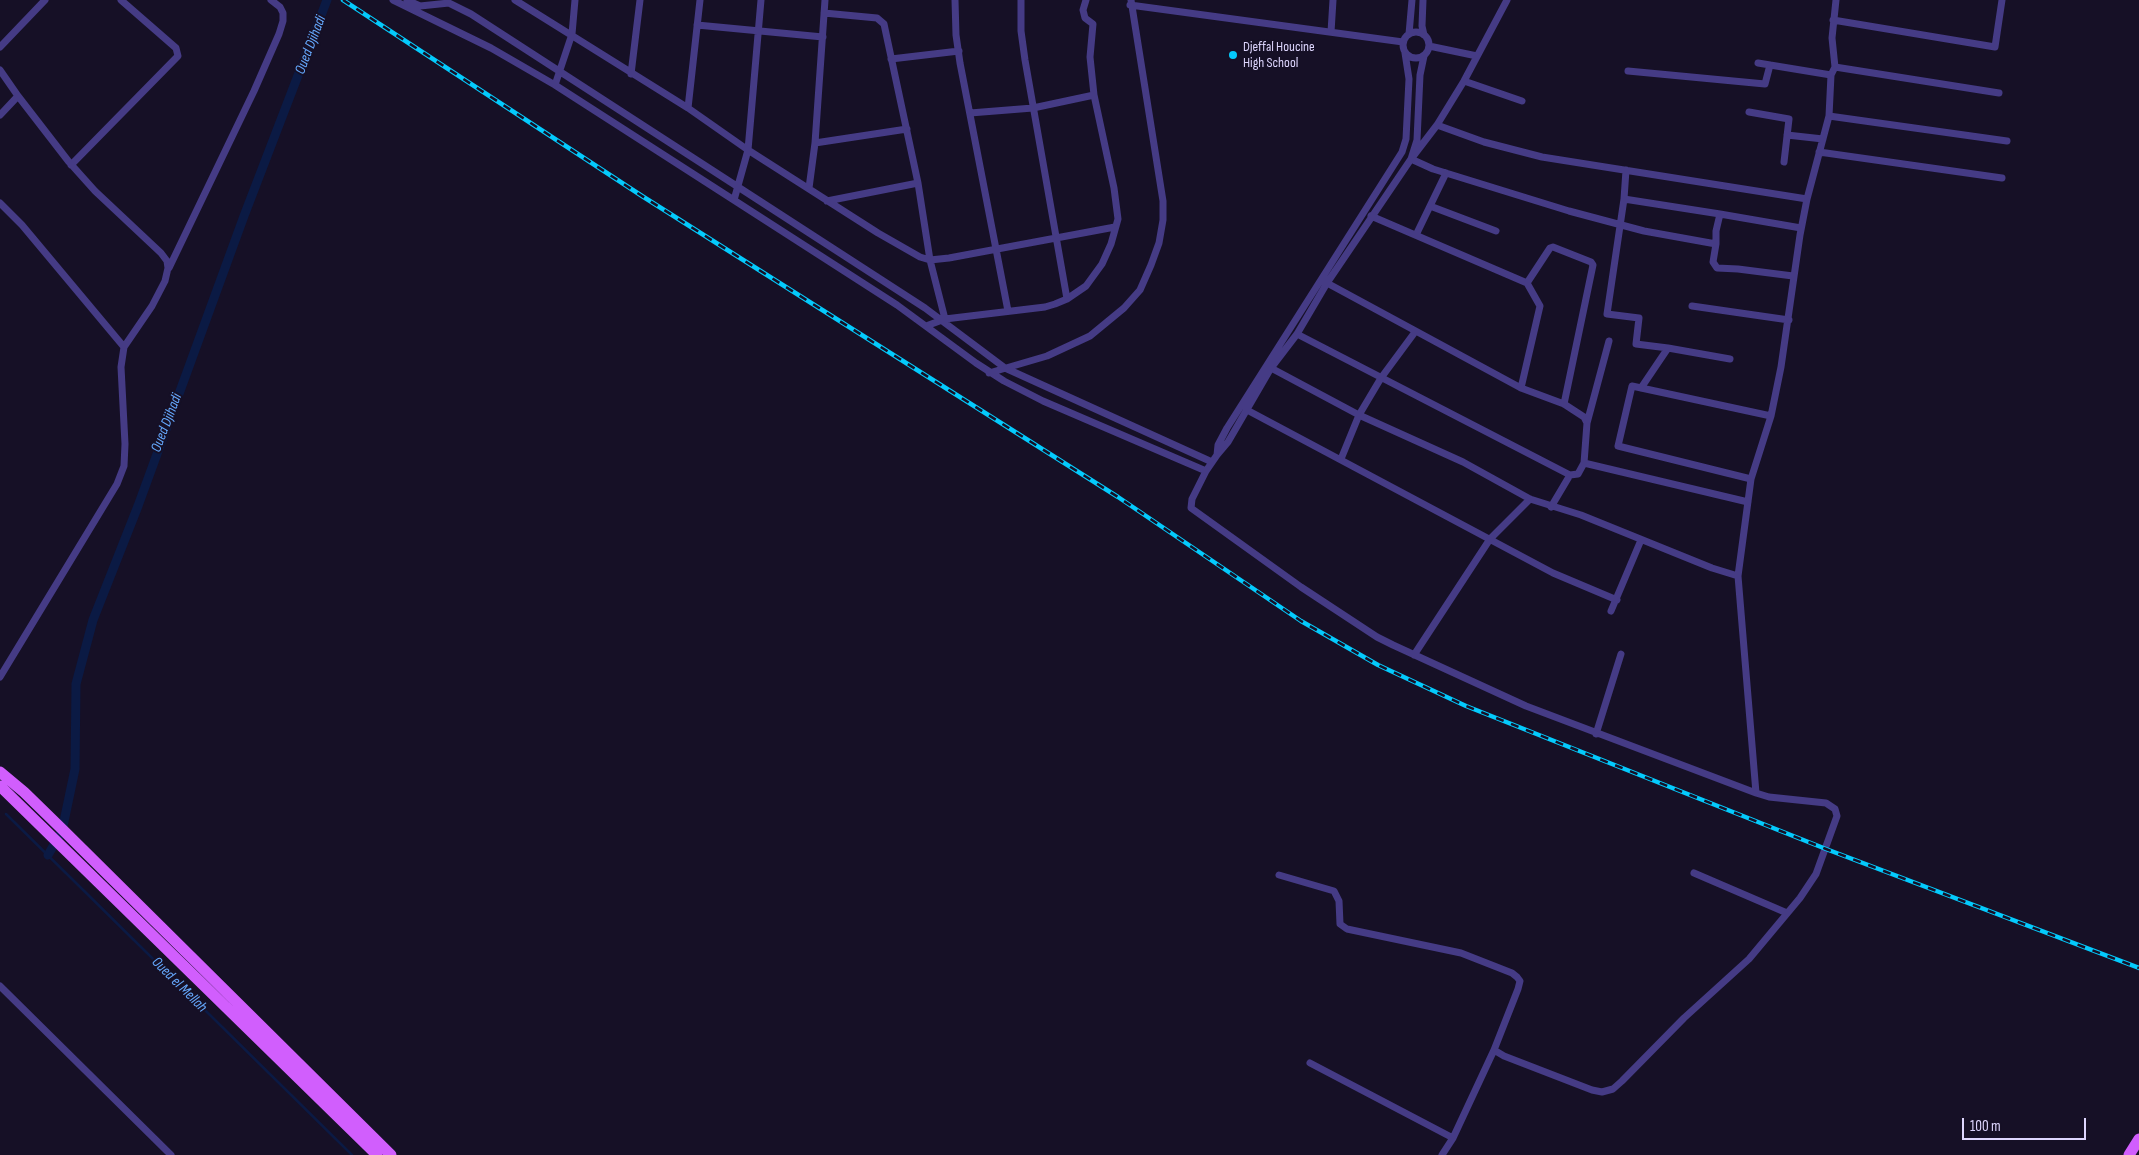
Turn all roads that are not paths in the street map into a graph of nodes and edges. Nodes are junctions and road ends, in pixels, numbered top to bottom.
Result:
1 (45, 0) edge
2 (121, 0) edge
3 (271, 0) edge
4 (393, 0) edge
5 (407, 0) edge
6 (515, 0) edge
7 (575, 0) edge
8 (640, 0) edge
9 (700, 0) edge
10 (761, 0) edge
11 (824, 0) edge
12 (955, 0) edge
13 (1021, 0) edge
14 (1086, 0) edge
15 (1333, 0) edge
16 (1412, 0) edge
17 (1424, 0) edge
18 (1506, 0) edge
19 (1836, 0) edge
20 (2001, 0) edge
21 (431, 3) edge
22 (1131, 3) edge
23 (824, 13) junction
24 (424, 17) junction
25 (1833, 20) junction
26 (697, 25) junction
27 (757, 31) junction
28 (1331, 32) junction
29 (572, 34) junction
30 (1409, 34) junction
31 (1424, 35) junction
32 (823, 37) junction
33 (1403, 42) junction
34 (1429, 46) junction
35 (0, 47) edge
36 (959, 51) junction
37 (1405, 53) junction
38 (1424, 56) junction
39 (1477, 56) junction
40 (891, 59) junction
41 (1758, 63) dead end
42 (1770, 65) junction
43 (1835, 67) junction
44 (0, 70) edge
45 (1628, 71) dead end
46 (560, 72) junction
47 (631, 74) junction
48 (1831, 75) junction
49 (1464, 80) junction
50 (555, 85) junction
51 (1999, 94) dead end
52 (1094, 95) junction
53 (18, 96) junction
54 (1522, 100) dead end
55 (688, 108) junction
56 (1033, 108) junction
57 (1749, 112) dead end
58 (970, 113) junction
59 (0, 115) edge
60 (1829, 116) junction
61 (1437, 125) junction
62 (907, 129) junction
63 (1787, 136) junction
64 (1823, 139) junction
65 (2007, 141) dead end
66 (815, 143) junction
67 (748, 150) junction
68 (1819, 152) junction
69 (1411, 159) junction
70 (1784, 162) dead end
71 (71, 165) junction
72 (1626, 170) junction
73 (1446, 173) junction
74 (2002, 178) dead end
75 (918, 183) junction
76 (739, 187) junction
77 (809, 188) junction
78 (1624, 199) junction
79 (1807, 199) junction
80 (734, 200) junction
81 (827, 201) junction
82 (0, 203) edge
83 (1430, 206) junction
84 (1720, 214) junction
85 (1372, 216) junction
86 (1620, 226) junction
87 (1115, 227) junction
88 (1802, 228) junction
89 (1496, 231) dead end
90 (1416, 235) junction
91 (1056, 238) junction
92 (1716, 244) junction
93 (997, 250) junction
94 (930, 260) junction
95 (168, 268) junction
96 (1793, 276) junction
97 (1527, 282) junction
98 (1327, 283) junction
99 (1067, 299) junction
100 (1692, 306) dead end
101 (1008, 312) junction
102 (942, 319) junction
103 (1789, 320) junction
104 (926, 326) junction
105 (1415, 332) junction
106 (1297, 334) junction
107 (1609, 341) dead end
108 (124, 348) junction
109 (1668, 348) junction
110 (1730, 359) dead end
111 (1005, 368) junction
112 (1271, 368) junction
113 (989, 373) junction
114 (1380, 378) junction
115 (1521, 388) junction
116 (1641, 388) junction
117 (1564, 404) junction
118 (1247, 410) junction
119 (1359, 415) junction
120 (1771, 416) junction
121 (1587, 423) junction
122 (1217, 455) junction
123 (1341, 459) junction
124 (1212, 462) junction
125 (1584, 463) junction
126 (1206, 471) junction
127 (1570, 475) junction
128 (1751, 479) junction
129 (1530, 498) junction
130 (1748, 502) junction
131 (1550, 507) junction
132 (1490, 539) junction
133 (1641, 540) junction
134 (1738, 576) junction
135 (1616, 600) junction
136 (1612, 611) dead end
137 (1621, 654) dead end
138 (1414, 655) junction
139 (0, 677) edge
140 (1596, 734) junction
141 (0, 772) edge
142 (0, 786) edge
143 (1756, 793) junction
144 (1694, 873) dead end
145 (1279, 875) dead end
146 (1787, 913) junction
147 (0, 986) edge
148 (1494, 1050) junction
149 (1310, 1064) dead end
150 (1453, 1138) junction
151 (2139, 1139) edge
152 (171, 1155) edge
153 (377, 1155) edge
154 (391, 1155) edge
155 (1442, 1155) edge
156 (2129, 1155) edge

1 - 35 street
2 - 71 street
3 - 95 street
4 - 24 street
5 - 21 street
6 - 29 street
7 - 29 street
8 - 47 street
9 - 26 street
10 - 27 street
11 - 23 street
12 - 36 street
13 - 56 street
14 - 52 street
15 - 28 street
16 - 30 street
17 - 31 street
18 - 39 street
19 - 25 street
20 - 25 street
21 - 24 street
21 - 46 street
22 - 28 street
22 - 111 street
23 - 32 street
23 - 40 street
24 - 50 street
25 - 43 street
26 - 27 street
26 - 55 street
27 - 32 street
27 - 67 street
28 - 33 street
29 - 46 street
29 - 47 street
30 - 31 street
30 - 33 street
31 - 34 street
32 - 66 street
33 - 37 street
34 - 38 street
34 - 39 street
36 - 40 street
36 - 58 street
37 - 38 street
37 - 122 street
38 - 69 street
39 - 49 street
40 - 62 street
41 - 42 street
42 - 45 street
42 - 48 street
43 - 48 street
43 - 51 street
44 - 53 street
46 - 50 street
46 - 76 street
47 - 55 street
48 - 60 street
49 - 54 street
49 - 61 street
50 - 80 street
52 - 56 street
52 - 87 street
53 - 59 street
53 - 71 street
55 - 67 street
56 - 58 street
56 - 91 street
57 - 63 street
58 - 93 street
60 - 64 street
60 - 65 street
61 - 69 street
61 - 72 street
62 - 66 street
62 - 75 street
63 - 64 street
63 - 70 street
64 - 68 street
66 - 77 street
67 - 76 street
67 - 77 street
68 - 74 street
68 - 79 street
69 - 73 street
69 - 85 street
71 - 95 street
72 - 78 street
72 - 79 street
73 - 83 street
73 - 86 street
75 - 81 street
75 - 94 street
76 - 80 street
76 - 102 street
77 - 81 street
78 - 84 street
78 - 86 street
79 - 88 street
80 - 104 street
81 - 94 street
82 - 108 street
83 - 89 street
83 - 90 street
84 - 88 street
84 - 92 street
85 - 90 street
85 - 98 street
86 - 92 street
86 - 109 street
87 - 91 street
87 - 99 street
88 - 96 street
90 - 97 street
91 - 93 street
91 - 99 street
92 - 96 street
93 - 94 street
93 - 101 street
94 - 102 street
95 - 108 street
96 - 103 street
97 - 115 street
97 - 117 street
98 - 105 street
98 - 106 street
99 - 101 street
100 - 103 street
101 - 102 street
102 - 104 street
102 - 111 street
103 - 120 street
104 - 113 street
105 - 114 street
105 - 115 street
106 - 112 street
106 - 114 street
107 - 121 street
108 - 139 street
109 - 110 street
109 - 116 street
111 - 113 street
111 - 124 street
112 - 118 street
112 - 119 street
113 - 126 street
114 - 119 street
114 - 127 street
115 - 117 street
116 - 120 street
116 - 128 street
117 - 121 street
118 - 122 street
118 - 123 street
119 - 123 street
119 - 129 street
120 - 128 street
121 - 125 street
122 - 124 street
123 - 132 street
124 - 126 street
125 - 127 street
125 - 130 street
126 - 138 street
127 - 131 street
128 - 130 street
129 - 131 street
129 - 132 street
130 - 134 street
131 - 133 street
132 - 135 street
132 - 138 street
133 - 134 street
133 - 135 street
134 - 143 street
135 - 136 street
137 - 140 street
138 - 140 street
140 - 143 street
141 - 154 main road
142 - 153 main road
143 - 146 street
144 - 146 street
145 - 148 street
146 - 148 street
147 - 152 street
148 - 150 street
149 - 150 street
150 - 155 street
151 - 156 main road

